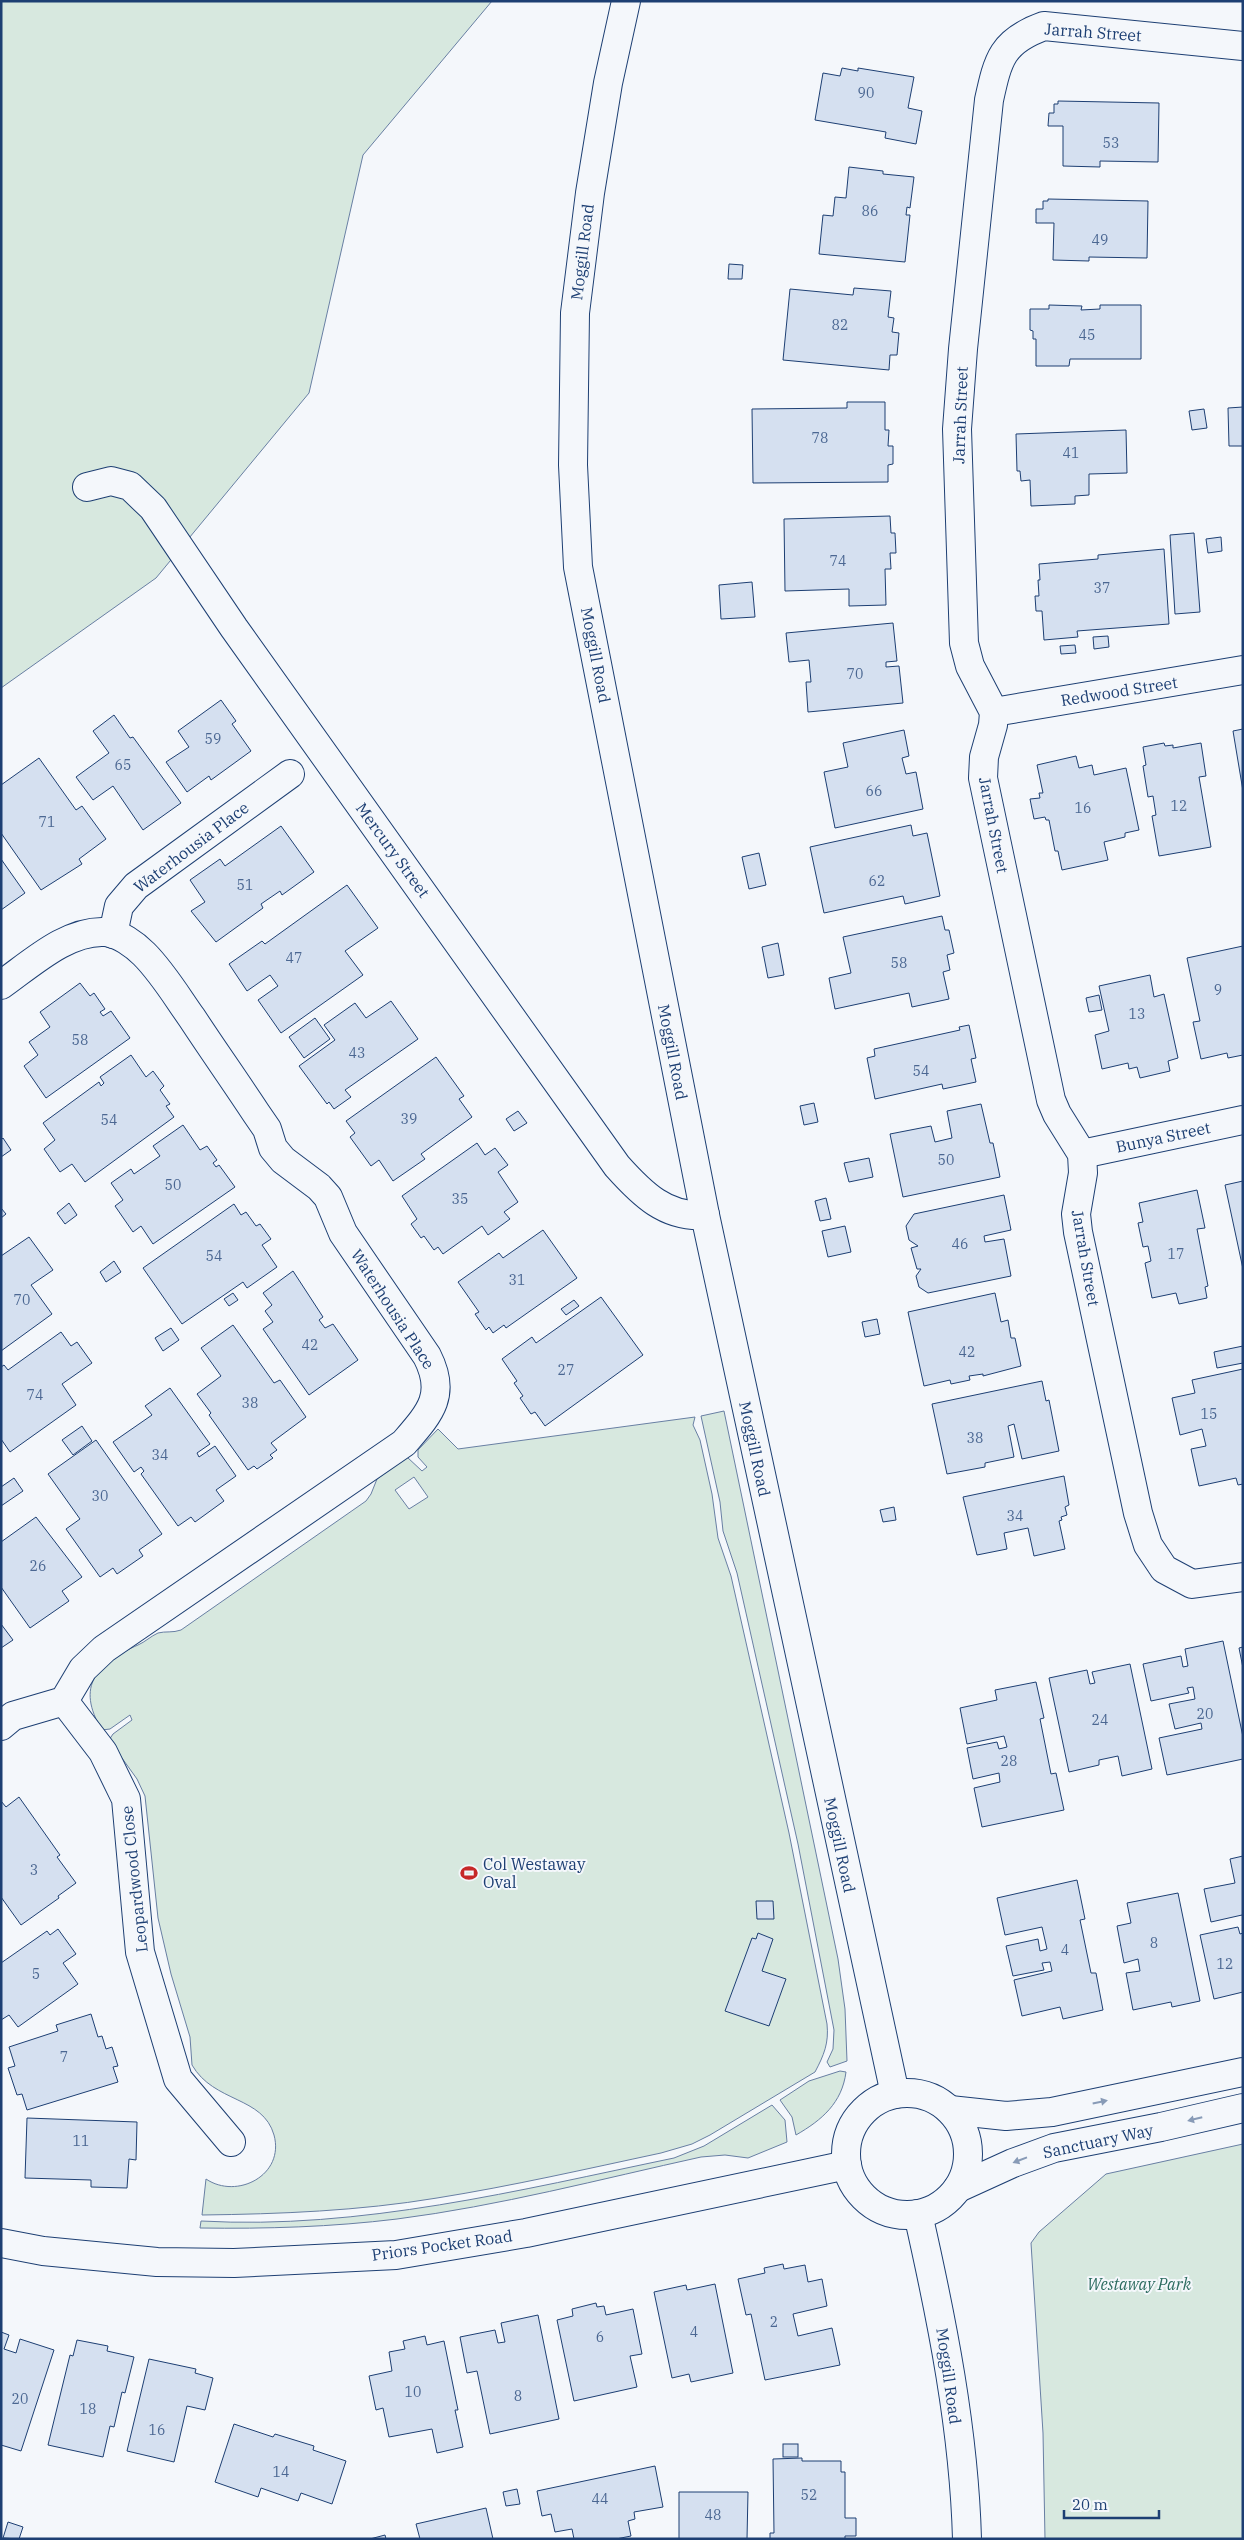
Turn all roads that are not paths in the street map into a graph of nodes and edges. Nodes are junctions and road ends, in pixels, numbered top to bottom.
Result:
1 (626, 1) edge
2 (1243, 46) edge
3 (87, 487) dead end
4 (1243, 670) edge
5 (994, 712) junction
6 (290, 774) dead end
7 (113, 934) junction
8 (1, 985) edge
9 (1243, 1120) edge
10 (1082, 1154) junction
11 (705, 1215) junction
12 (1243, 1577) edge
13 (64, 1701) junction
14 (1, 1726) edge
15 (1243, 2072) edge
16 (895, 2094) junction
17 (1243, 2108) edge
18 (950, 2110) junction
19 (231, 2142) dead end
20 (847, 2165) junction
21 (958, 2188) junction
22 (918, 2214) junction
23 (1, 2243) edge
24 (967, 2539) edge

1 - 11 street, Moggill Road
2 - 5 street, Jarrah Street
3 - 11 street, Mercury Street
4 - 5 street, Redwood Street
5 - 10 street, Jarrah Street
6 - 7 street, Waterhousia Place
7 - 8 street
7 - 13 street, Waterhousia Place
9 - 10 street, Bunya Street
10 - 12 street, Jarrah Street
11 - 16 street, Moggill Road
13 - 14 street
13 - 19 street, Leopardwood Close
18 -> 15 street
16 - 18 street
16 - 20 street
17 -> 21 street, Sanctuary Way
18 - 21 street
20 - 22 street
20 - 23 street, Priors Pocket Road
21 - 22 street
22 - 24 street, Moggill Road

